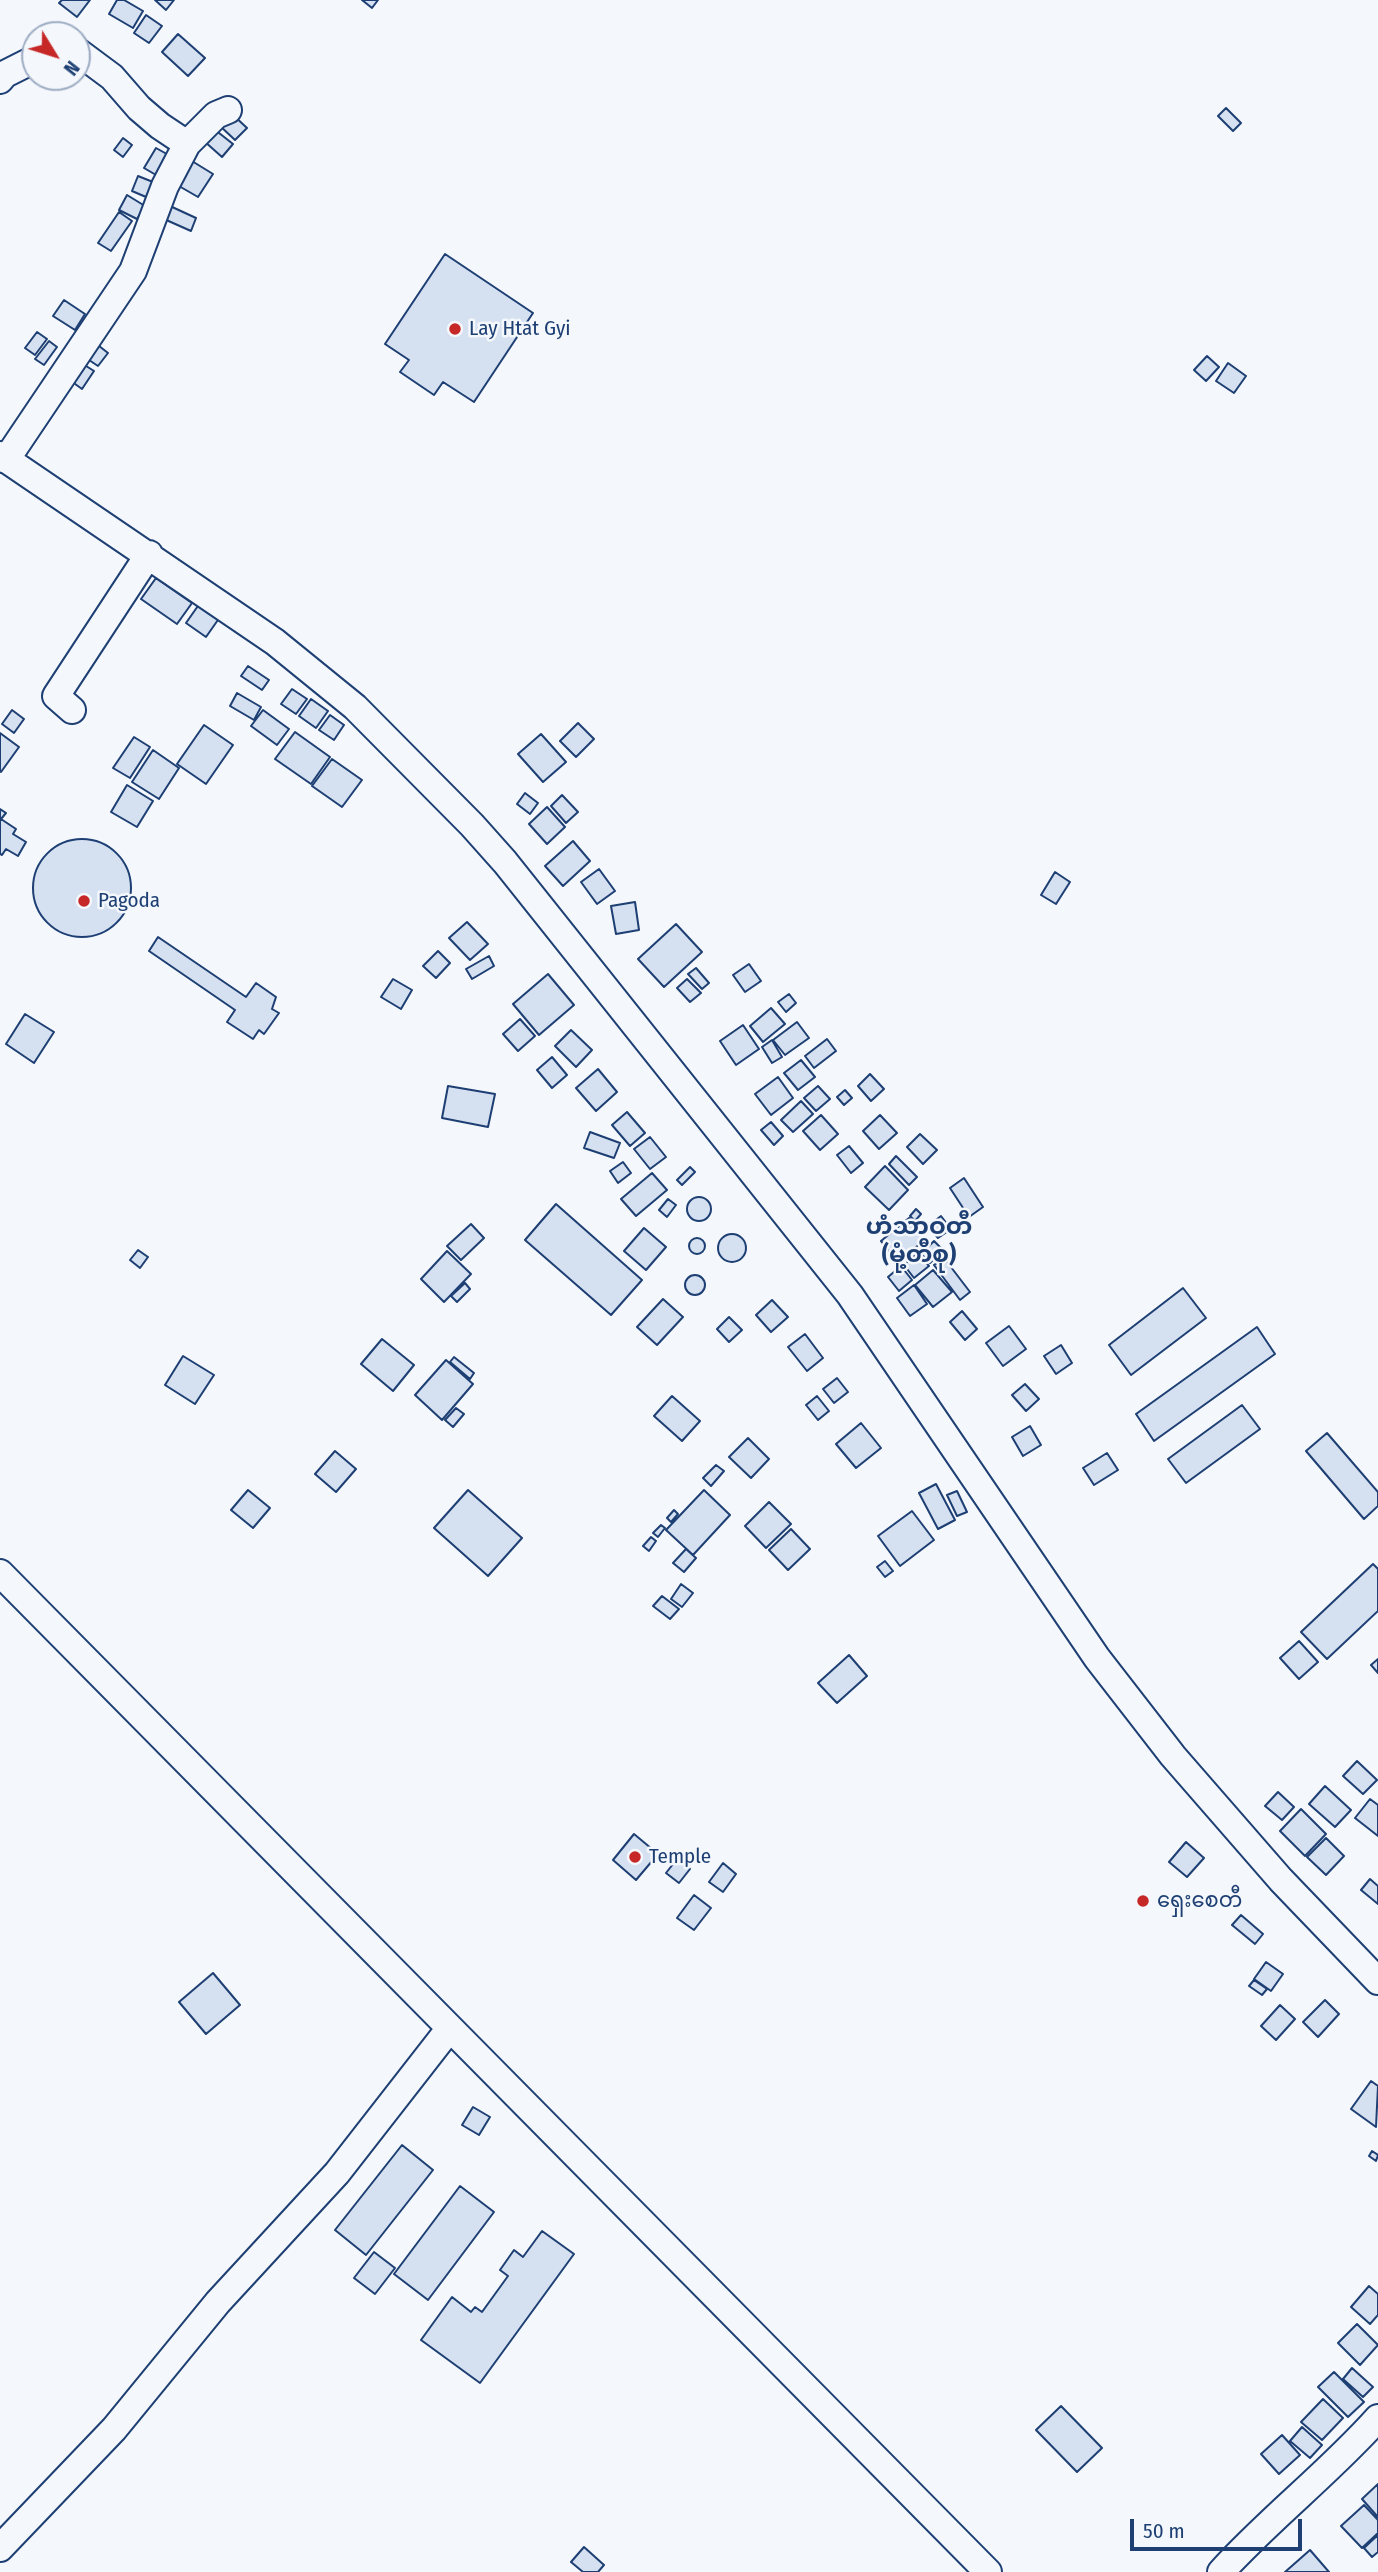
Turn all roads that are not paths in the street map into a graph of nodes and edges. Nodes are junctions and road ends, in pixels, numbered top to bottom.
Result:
1 (91, 61) edge
2 (21, 66) edge
3 (0, 80) edge
4 (228, 110) dead end
5 (187, 144) junction
6 (3, 458) edge
7 (149, 554) junction
8 (72, 710) dead end
9 (0, 1573) edge
10 (1378, 1981) edge
11 (450, 2028) junction
12 (1378, 2418) edge
13 (0, 2548) edge
14 (988, 2572) edge
15 (1221, 2572) edge

1 - 5 street
2 - 3 street
4 - 5 street
5 - 6 street
6 - 7 street
7 - 8 street
7 - 10 street
9 - 11 street
11 - 13 street
11 - 14 street
12 - 15 street

